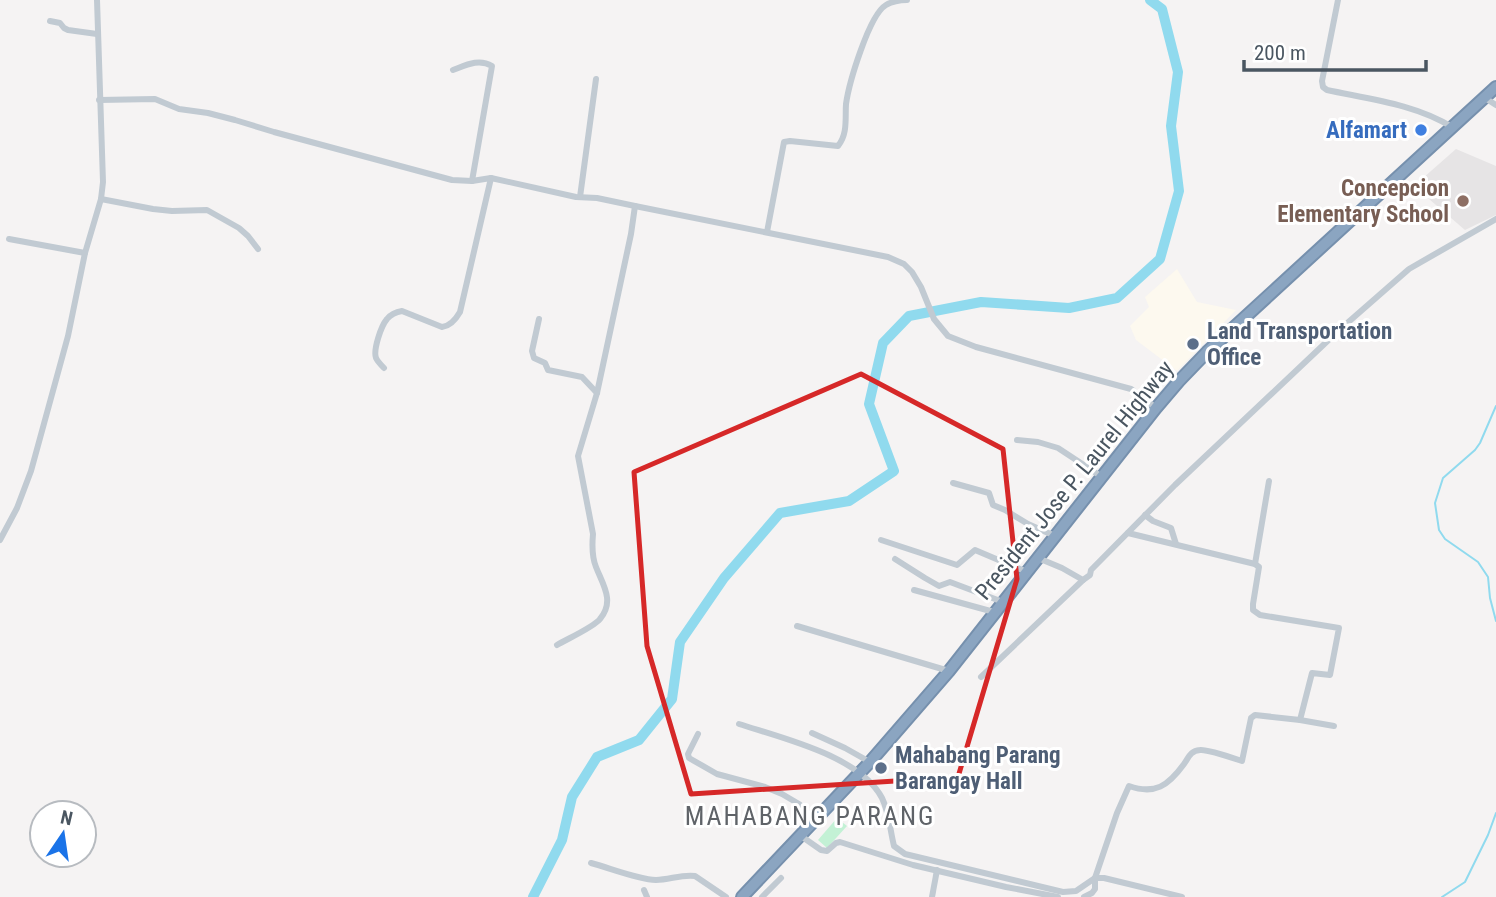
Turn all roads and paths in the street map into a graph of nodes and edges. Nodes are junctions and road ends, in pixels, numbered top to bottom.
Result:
1 (97, 0) edge
2 (907, 0) edge
3 (1338, 0) edge
4 (50, 21) dead end
5 (97, 34) junction
6 (453, 70) dead end
7 (596, 79) dead end
8 (1496, 87) edge
9 (1485, 97) junction
10 (99, 100) junction
11 (1496, 105) edge
12 (1452, 127) junction
13 (491, 178) junction
14 (472, 181) junction
15 (580, 197) junction
16 (101, 199) junction
17 (635, 206) junction
18 (1496, 219) edge
19 (767, 232) junction
20 (9, 239) dead end
21 (258, 249) dead end
22 (85, 253) junction
23 (539, 319) dead end
24 (384, 368) dead end
25 (597, 393) junction
26 (1156, 408) junction
27 (1017, 440) dead end
28 (1102, 477) junction
29 (1269, 481) dead end
30 (953, 483) dead end
31 (1145, 515) junction
32 (1128, 533) junction
33 (1055, 536) junction
34 (0, 540) edge
35 (881, 540) dead end
36 (1176, 544) junction
37 (1038, 558) junction
38 (895, 559) dead end
39 (1255, 564) junction
40 (1027, 573) junction
41 (1083, 580) junction
42 (914, 590) dead end
43 (1003, 602) junction
44 (994, 612) junction
45 (797, 626) dead end
46 (557, 645) dead end
47 (949, 671) junction
48 (981, 677) dead end
49 (1300, 720) junction
50 (739, 724) dead end
51 (1334, 726) dead end
52 (812, 733) dead end
53 (698, 734) dead end
54 (870, 762) junction
55 (859, 774) junction
56 (816, 820) junction
57 (801, 835) junction
58 (591, 863) dead end
59 (937, 870) junction
60 (781, 878) dead end
61 (1095, 878) junction
62 (1006, 887) junction
63 (1048, 896) edge
64 (726, 897) edge
65 (742, 897) edge
66 (762, 897) edge
67 (932, 897) edge
68 (1004, 897) edge
69 (1058, 897) edge
70 (1084, 897) edge
71 (1182, 897) edge

1 - 5 street
2 - 19 street
3 - 12 street
4 - 5 street
5 - 10 street
6 - 14 street
7 - 15 street
8 - 9 highway, President Jose P. Laurel Highway
9 - 11 street
9 - 12 highway, President Jose P. Laurel Highway
10 - 14 street
10 - 16 street
12 - 26 highway, President Jose P. Laurel Highway
13 - 14 street
13 - 15 street
13 - 24 street
15 - 17 street
16 - 21 street
16 - 22 street
17 - 19 street
17 - 25 street
18 - 31 street
19 - 26 street
20 - 22 street
22 - 34 street
23 - 25 street
25 - 46 street
26 - 28 highway, President Jose P. Laurel Highway
27 - 28 street
28 - 33 highway, President Jose P. Laurel Highway
29 - 39 street
30 - 33 street
31 - 32 street
31 - 36 street
32 - 36 street
32 - 41 street
33 - 37 highway, President Jose P. Laurel Highway
35 - 40 street
36 - 39 street
37 - 40 highway, President Jose P. Laurel Highway
37 - 41 street
38 - 43 street
39 - 49 street
40 - 43 highway, President Jose P. Laurel Highway
41 - 48 street
42 - 44 street
43 - 44 highway, President Jose P. Laurel Highway
44 - 47 highway, President Jose P. Laurel Highway
45 - 47 street
47 - 54 highway, President Jose P. Laurel Highway
49 - 51 street
49 - 61 street
50 - 55 street
52 - 54 street
53 - 56 street
54 - 55 highway, President Jose P. Laurel Highway
55 - 56 highway, President Jose P. Laurel Highway
55 - 61 street
56 - 57 highway, President Jose P. Laurel Highway
57 - 59 street
57 - 65 highway, President Jose P. Laurel Highway
58 - 64 street
59 - 62 street
59 - 67 street
60 - 66 street
61 - 70 street
61 - 71 street
62 - 63 street
62 - 68 street
63 - 69 street

